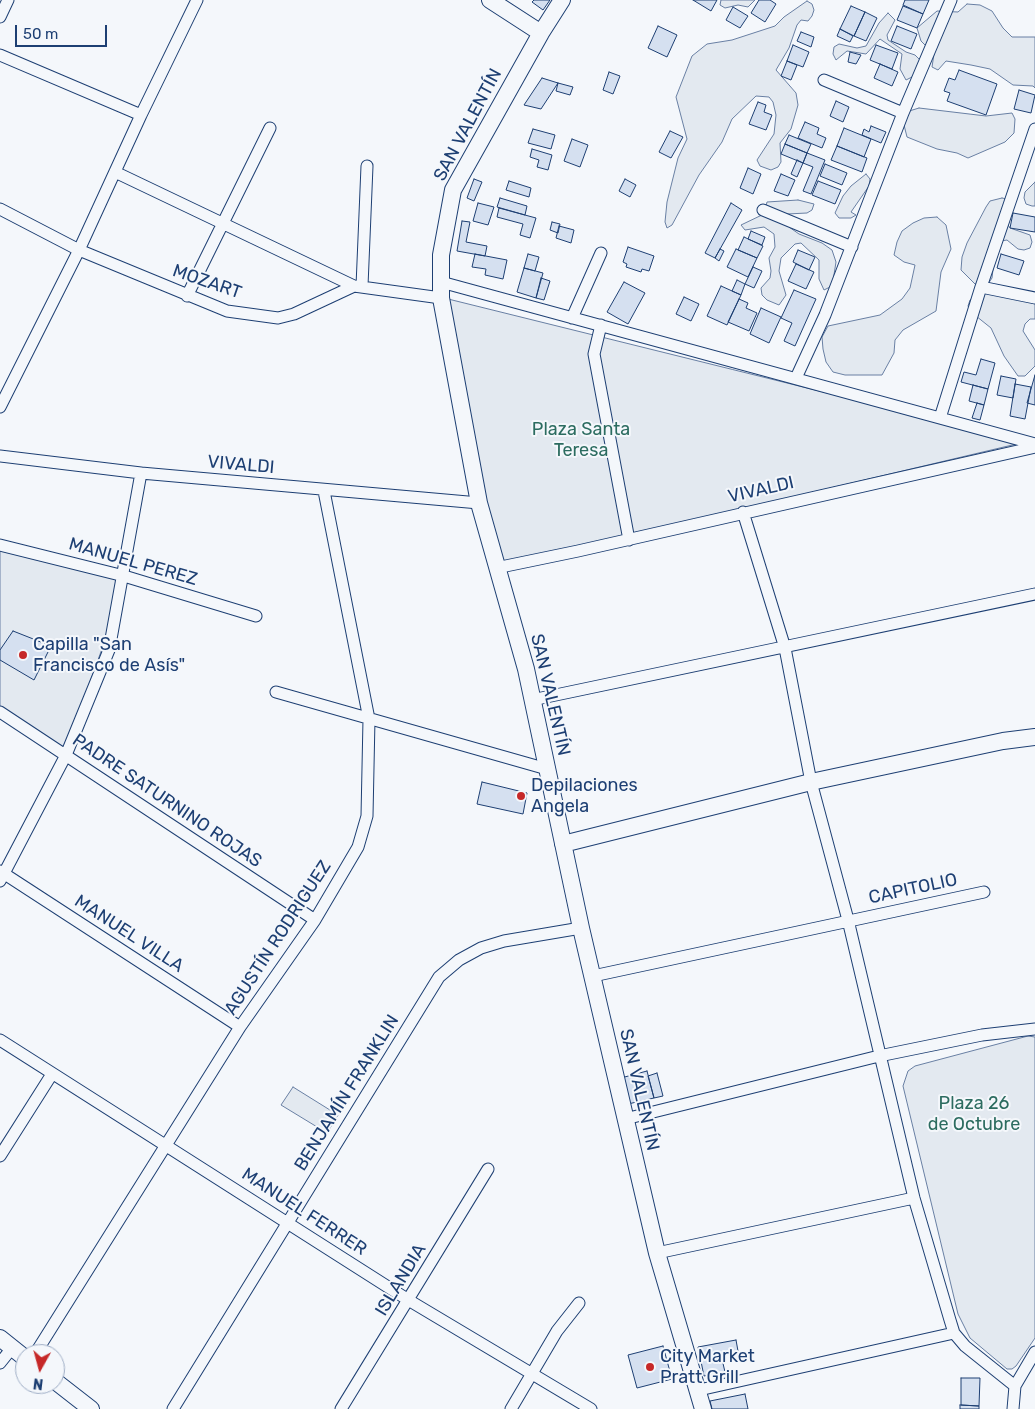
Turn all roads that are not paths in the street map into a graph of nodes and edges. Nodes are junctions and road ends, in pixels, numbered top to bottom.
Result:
1 (8, 0) edge
2 (197, 0) edge
3 (490, 0) edge
4 (562, 0) edge
5 (951, 0) edge
6 (0, 17) edge
7 (541, 33) junction
8 (0, 55) edge
9 (824, 80) dead end
10 (903, 113) junction
11 (140, 115) junction
12 (270, 128) dead end
13 (1035, 129) edge
14 (367, 166) dead end
15 (115, 172) junction
16 (0, 209) edge
17 (763, 210) dead end
18 (224, 224) junction
19 (852, 247) junction
20 (79, 250) junction
21 (601, 254) dead end
22 (358, 286) junction
23 (981, 287) junction
24 (441, 290) junction
25 (187, 296) junction
26 (1035, 298) edge
27 (572, 318) junction
28 (601, 325) junction
29 (796, 378) junction
30 (0, 407) edge
31 (940, 418) junction
32 (1035, 445) edge
33 (0, 456) edge
34 (141, 473) junction
35 (324, 491) junction
36 (478, 503) junction
37 (743, 512) junction
38 (629, 540) junction
39 (0, 544) edge
40 (496, 568) junction
41 (124, 576) junction
42 (1035, 594) edge
43 (256, 616) dead end
44 (785, 648) junction
45 (276, 692) dead end
46 (532, 700) junction
47 (0, 712) edge
48 (369, 719) junction
49 (1035, 737) edge
50 (66, 755) junction
51 (547, 769) junction
52 (811, 782) junction
53 (563, 844) junction
54 (2, 875) edge
55 (984, 892) dead end
56 (315, 920) junction
57 (848, 920) junction
58 (581, 928) junction
59 (592, 976) junction
60 (240, 1027) junction
61 (1035, 1029) edge
62 (0, 1040) edge
63 (878, 1056) junction
64 (52, 1074) junction
65 (625, 1119) junction
66 (166, 1144) junction
67 (0, 1156) edge
68 (488, 1169) dead end
69 (914, 1198) junction
70 (288, 1223) junction
71 (657, 1253) junction
72 (410, 1300) junction
73 (579, 1303) dead end
74 (954, 1333) junction
75 (6, 1343) edge
76 (41, 1344) edge
77 (1035, 1352) edge
78 (0, 1363) edge
79 (532, 1374) junction
80 (1015, 1386) junction
81 (65, 1389) edge
82 (699, 1390) junction
83 (91, 1409) edge
84 (173, 1409) edge
85 (341, 1409) edge
86 (511, 1409) edge
87 (591, 1409) edge
88 (703, 1409) edge
89 (1013, 1409) edge

1 - 6 street
2 - 11 street
3 - 7 main road
4 - 7 main road, SAN VALENTÍN
5 - 10 street
7 - 24 main road, SAN VALENTÍN
8 - 11 street
9 - 10 street
10 - 19 street
11 - 15 street
12 - 18 street
13 - 23 street
14 - 22 street
15 - 18 street
15 - 20 street
16 - 20 street, MOZART
17 - 19 street
18 - 22 street
18 - 25 street
19 - 29 street
20 - 25 street, MOZART
20 - 30 street
21 - 27 street
22 - 24 street
22 - 25 street, MOZART
23 - 26 street
23 - 31 street
24 - 27 street
24 - 36 main road, SAN VALENTÍN
27 - 28 street
28 - 29 street
28 - 38 street
29 - 31 street
31 - 32 street
32 - 37 street, VIVALDI
33 - 34 street, VIVALDI
34 - 35 street, VIVALDI
34 - 41 street
35 - 36 street, VIVALDI
35 - 48 street, AGUSTÍN RODRIGUEZ
36 - 40 main road, SAN VALENTÍN
37 - 38 street, VIVALDI
37 - 44 street
38 - 40 street, VIVALDI
39 - 41 street, MANUEL PEREZ
40 - 46 main road, SAN VALENTÍN
41 - 43 street, MANUEL PEREZ
41 - 50 street
42 - 44 street
44 - 46 street
44 - 52 street
45 - 48 street
46 - 51 main road, SAN VALENTÍN
47 - 50 street, PADRE SATURNINO ROJAS
48 - 51 street
48 - 56 street, AGUSTÍN RODRIGUEZ
49 - 52 main road
50 - 54 street
50 - 56 street, PADRE SATURNINO ROJAS
51 - 53 main road, SAN VALENTÍN
52 - 53 main road
52 - 57 street
53 - 58 main road, SAN VALENTÍN
54 - 60 street, MANUEL VILLA
55 - 57 street, CAPITOLIO
56 - 60 street, AGUSTÍN RODRIGUEZ
57 - 59 street, CAPITOLIO
57 - 63 street
58 - 59 main road, SAN VALENTÍN
58 - 70 street, BENJAMÍN FRANKLIN
59 - 65 main road, SAN VALENTÍN
60 - 66 street, AGUSTÍN RODRIGUEZ
61 - 63 street
62 - 64 street, MANUEL FERRER
63 - 65 street
63 - 69 street
64 - 66 street, MANUEL FERRER
64 - 67 street
65 - 71 main road, SAN VALENTÍN
66 - 70 street, MANUEL FERRER
66 - 76 street, AGUSTÍN RODRIGUEZ
68 - 72 street, ISLANDIA
69 - 71 street
69 - 74 street
70 - 72 street, MANUEL FERRER
70 - 84 street, BENJAMÍN FRANKLIN
71 - 82 main road, SAN VALENTÍN
72 - 79 street, MANUEL FERRER
72 - 85 street, ISLANDIA
73 - 79 street
74 - 80 street
74 - 82 street
75 - 78 street
77 - 80 street
79 - 86 street
79 - 87 street, MANUEL FERRER
80 - 89 street
81 - 83 main road
82 - 88 main road, SAN VALENTÍN

